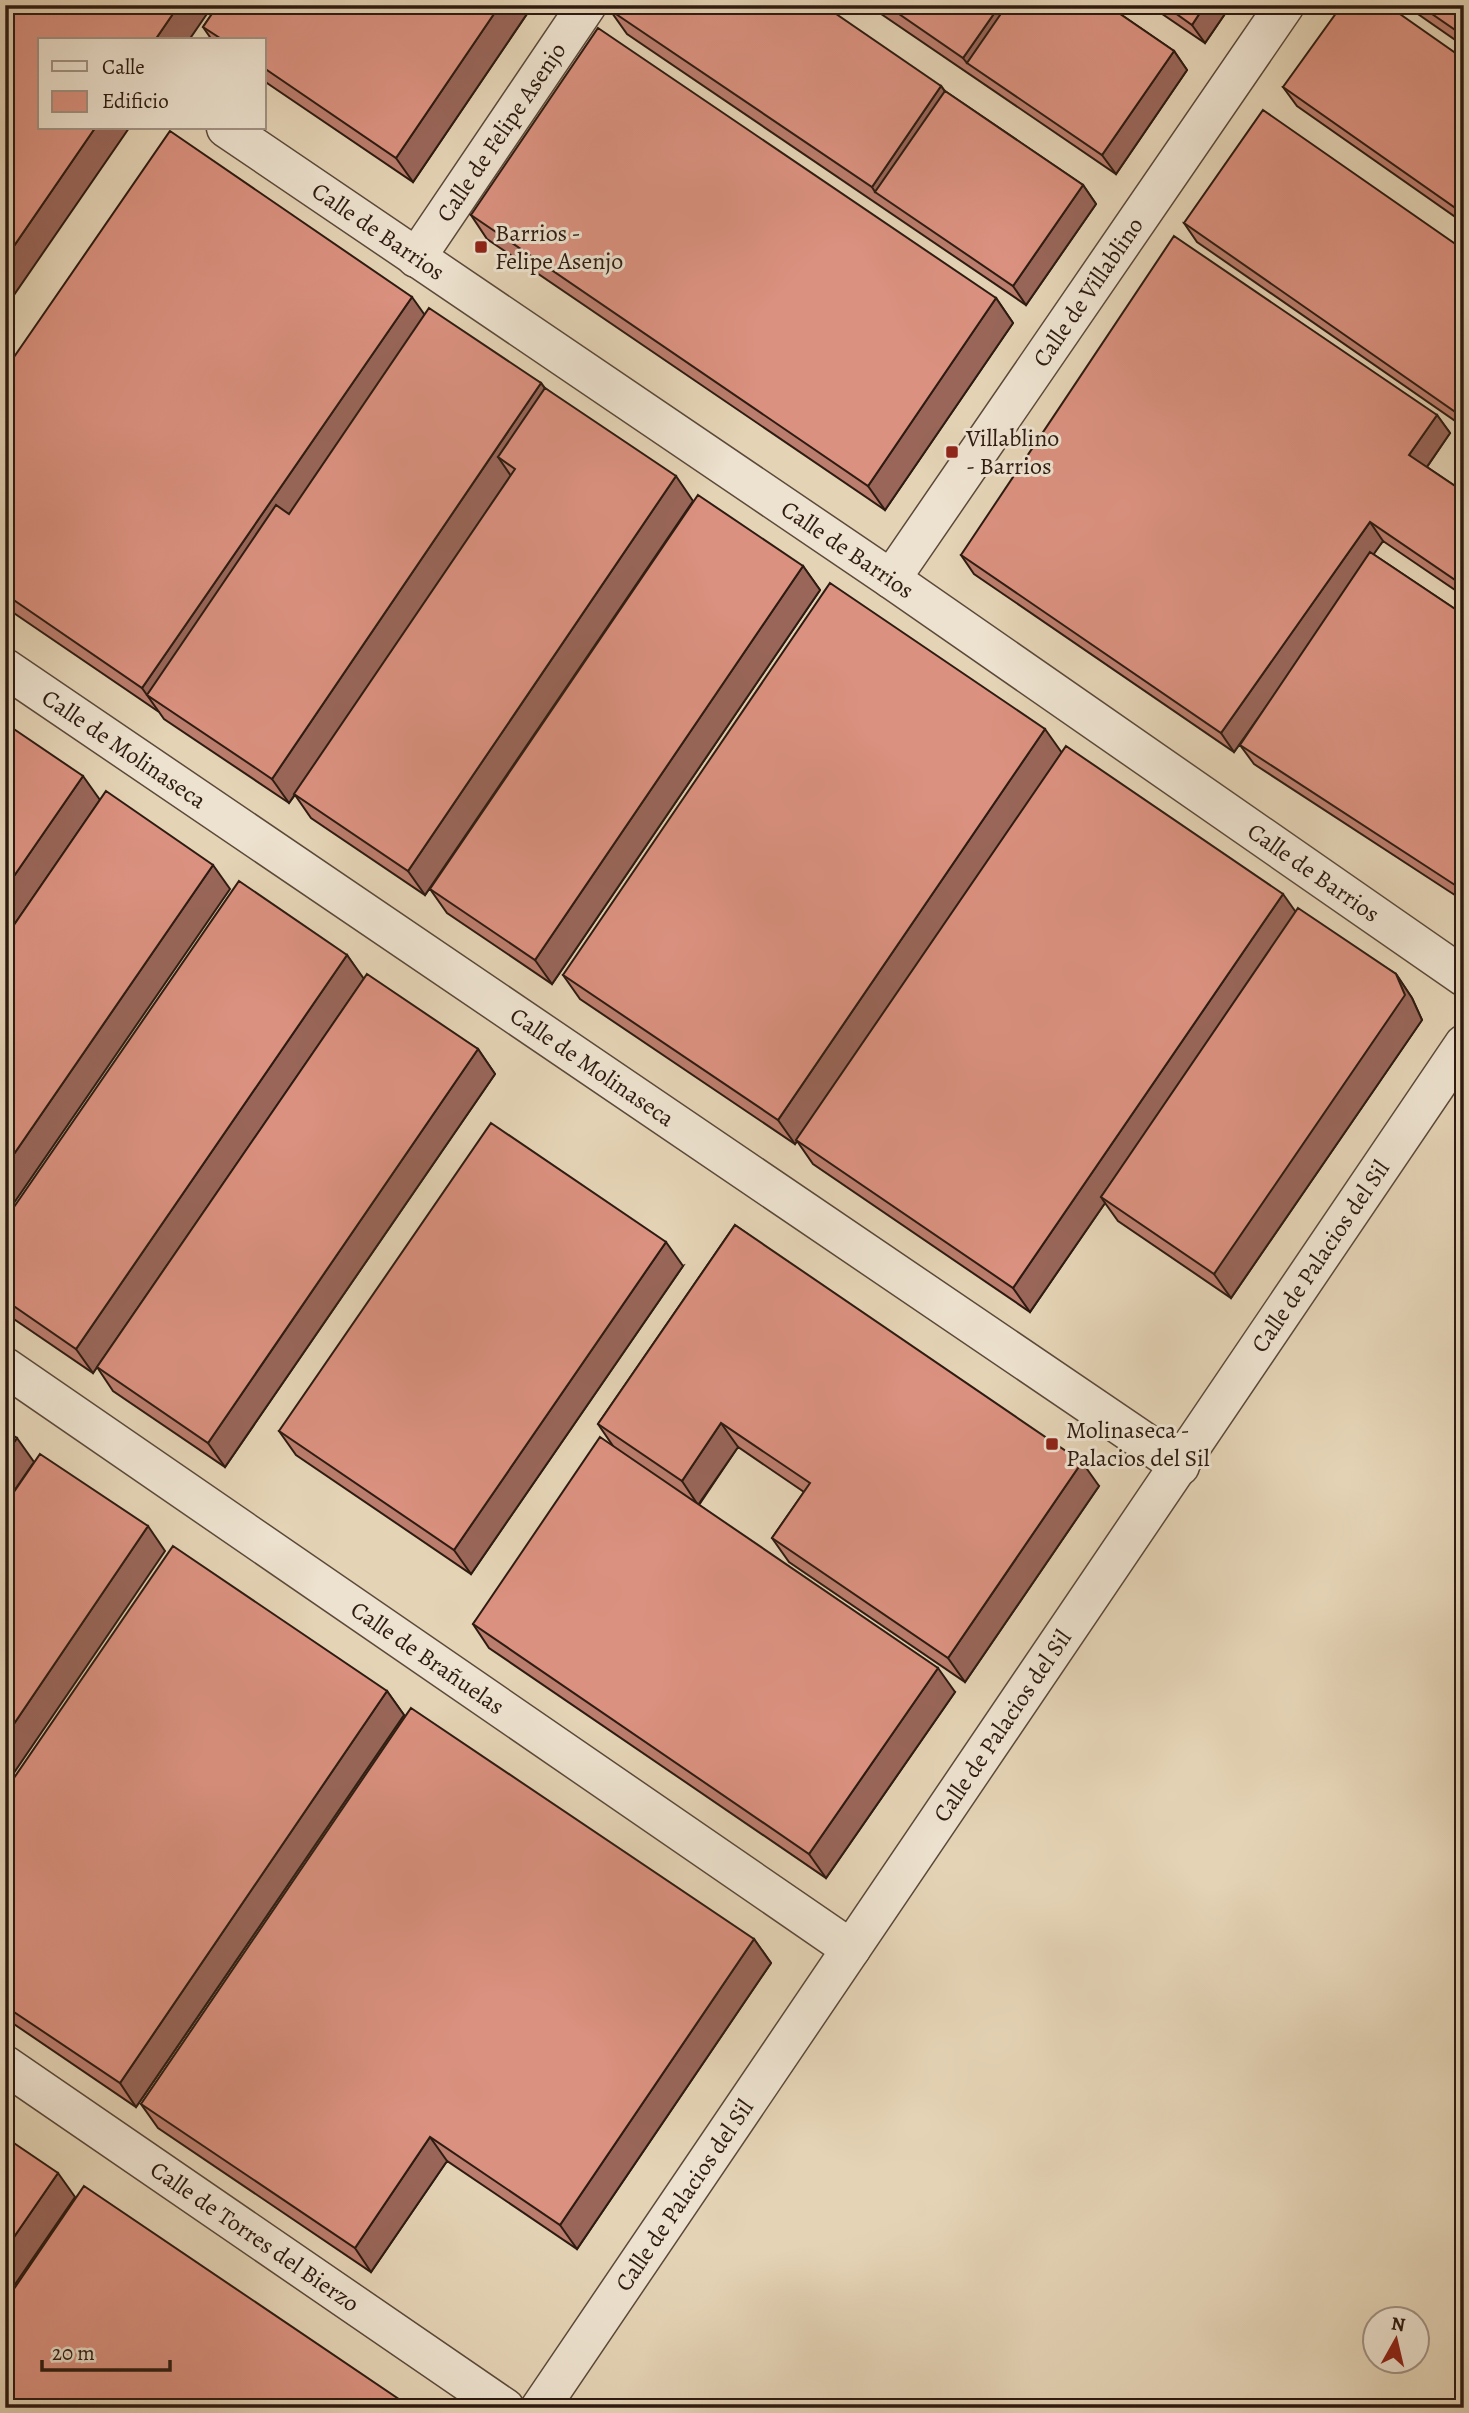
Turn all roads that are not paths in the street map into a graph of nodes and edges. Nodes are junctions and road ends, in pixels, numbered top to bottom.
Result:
1 (587, 5) edge
2 (1286, 5) edge
3 (229, 130) edge
4 (416, 258) junction
5 (891, 579) junction
6 (5, 668) edge
7 (1464, 977) edge
8 (1464, 1044) edge
9 (5, 1367) edge
10 (1180, 1466) junction
11 (851, 1949) junction
12 (5, 2065) edge
13 (505, 2408) edge
14 (540, 2408) edge

1 - 4 street, Calle de Felipe Asenjo
2 - 5 street, Calle de Villablino
3 - 4 street, Calle de Barrios
4 - 5 street, Calle de Barrios
5 - 7 street, Calle de Barrios
6 - 10 street, Calle de Molinaseca
8 - 10 street, Calle de Palacios del Sil
9 - 11 street, Calle de Brañuelas
10 - 11 street, Calle de Palacios del Sil
11 - 14 street, Calle de Palacios del Sil
12 - 13 street, Calle de Torres del Bierzo

